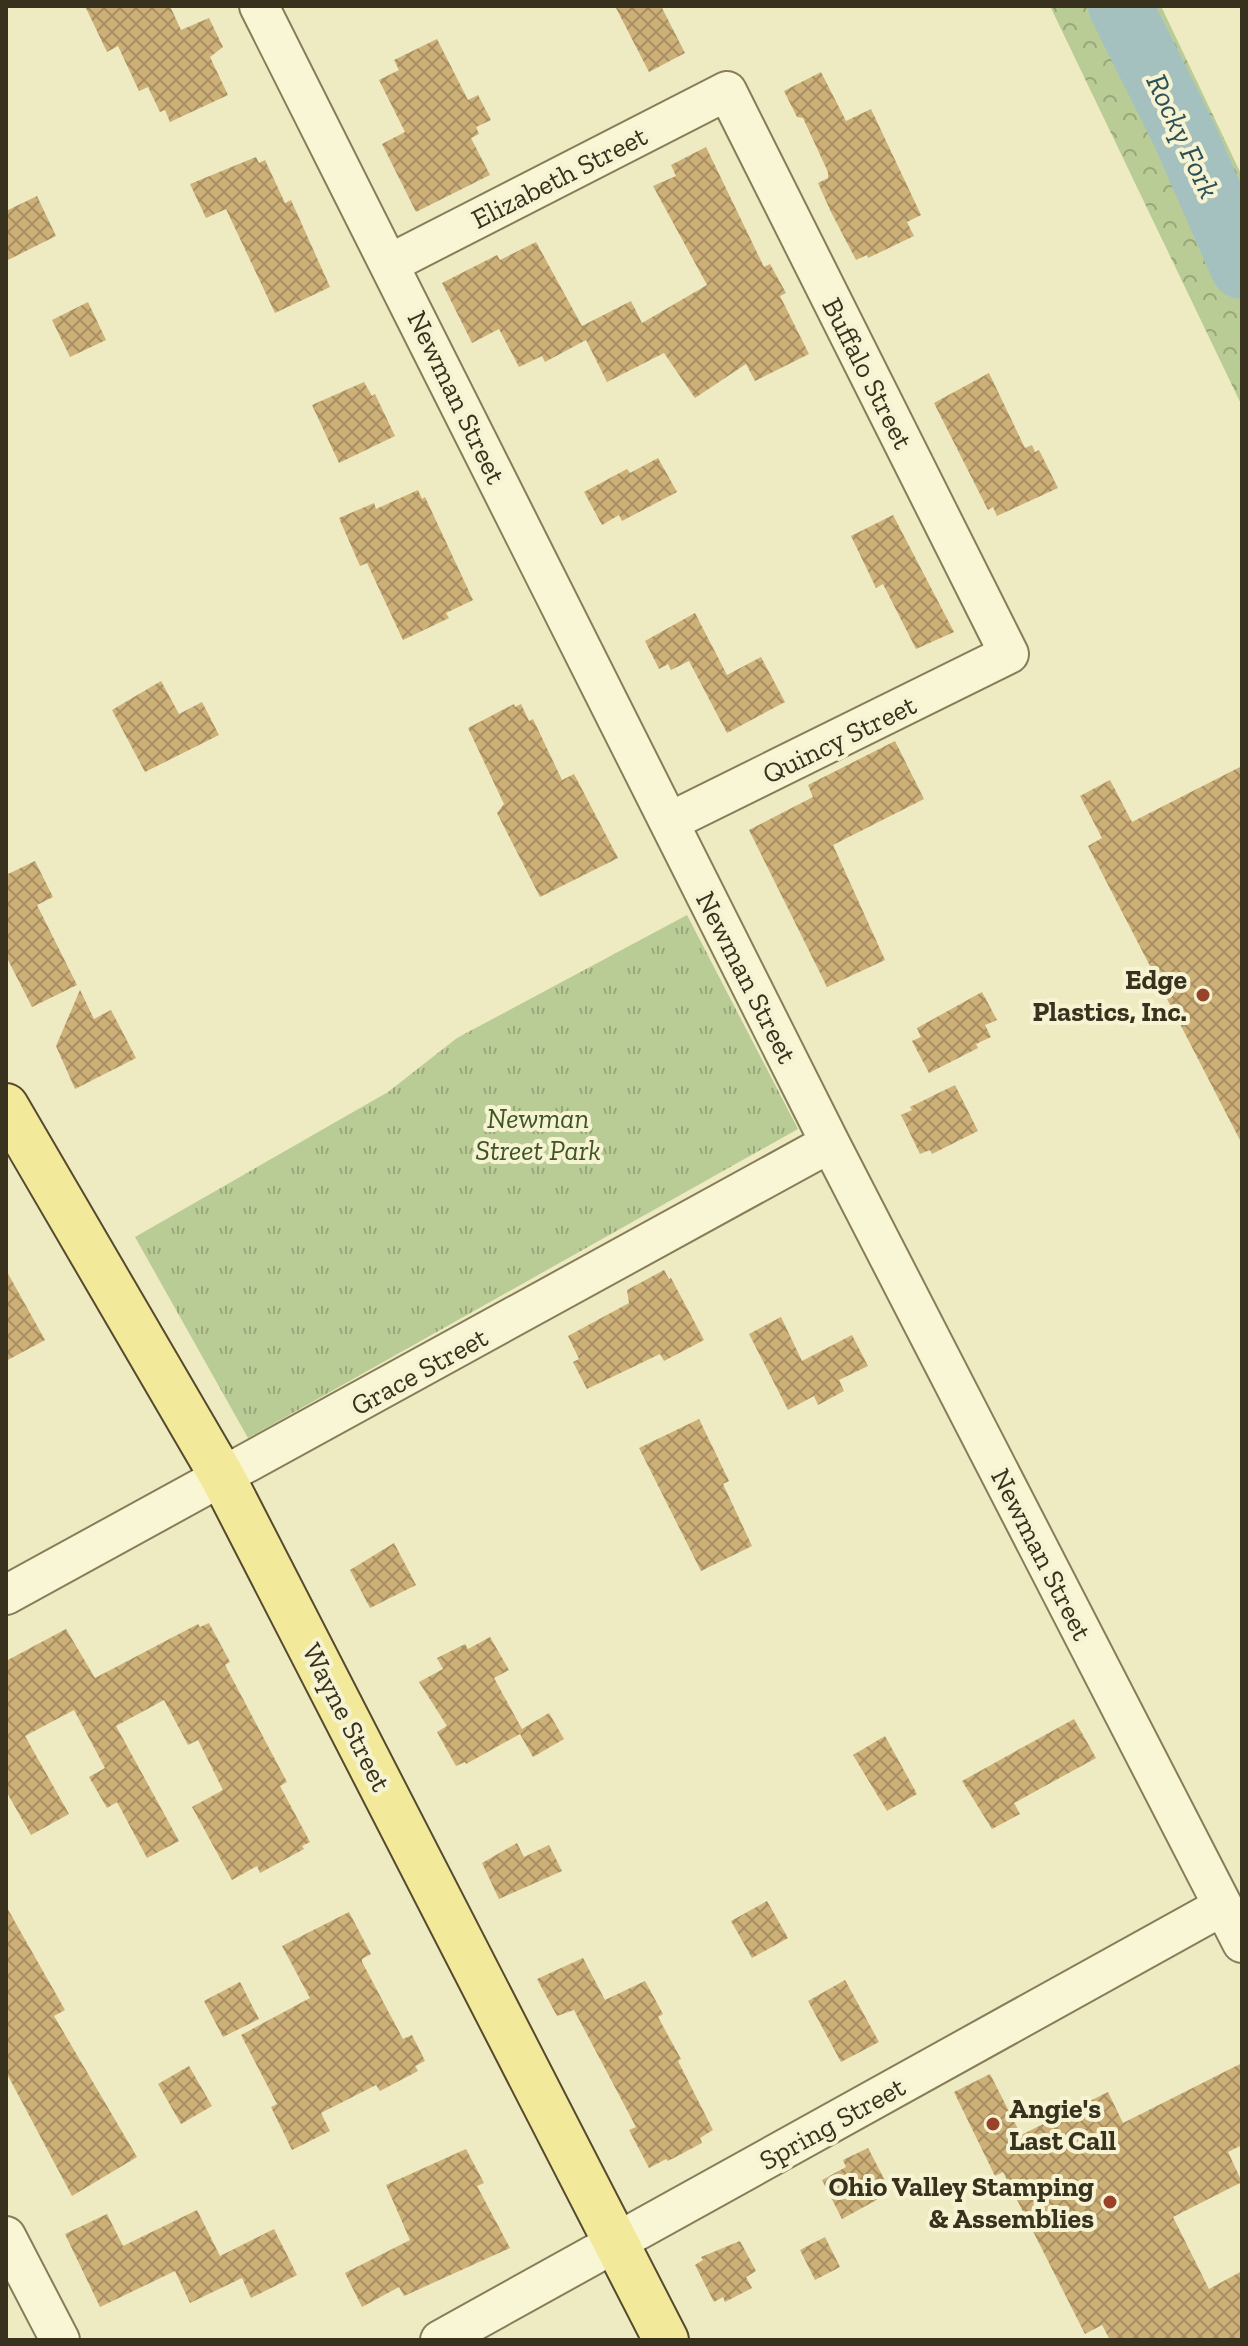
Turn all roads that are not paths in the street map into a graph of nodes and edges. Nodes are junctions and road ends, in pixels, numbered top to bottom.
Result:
1 (259, 6) edge
2 (727, 91) joint
3 (391, 263) junction
4 (1009, 654) joint
5 (669, 822) junction
6 (6, 1106) edge
7 (830, 1143) junction
8 (223, 1478) junction
9 (6, 1595) edge
10 (1223, 1906) junction
11 (1242, 1943) edge
12 (6, 2236) edge
13 (616, 2242) junction
14 (60, 2340) edge
15 (440, 2340) edge
16 (666, 2340) edge

1 - 3 street, Newman Street
2 - 3 street, Elizabeth Street
2 - 4 street, Buffalo Street
3 - 5 street, Newman Street
4 - 5 street, Quincy Street
5 - 7 street, Newman Street
6 - 8 main road, Wayne Street
7 - 8 street, Grace Street
7 - 10 street, Newman Street
8 - 9 street, Grace Street
8 - 13 main road, Wayne Street
10 - 11 street, Newman Street
10 - 13 street, Spring Street
12 - 14 street
13 - 15 street, Spring Street
13 - 16 main road, Wayne Street

